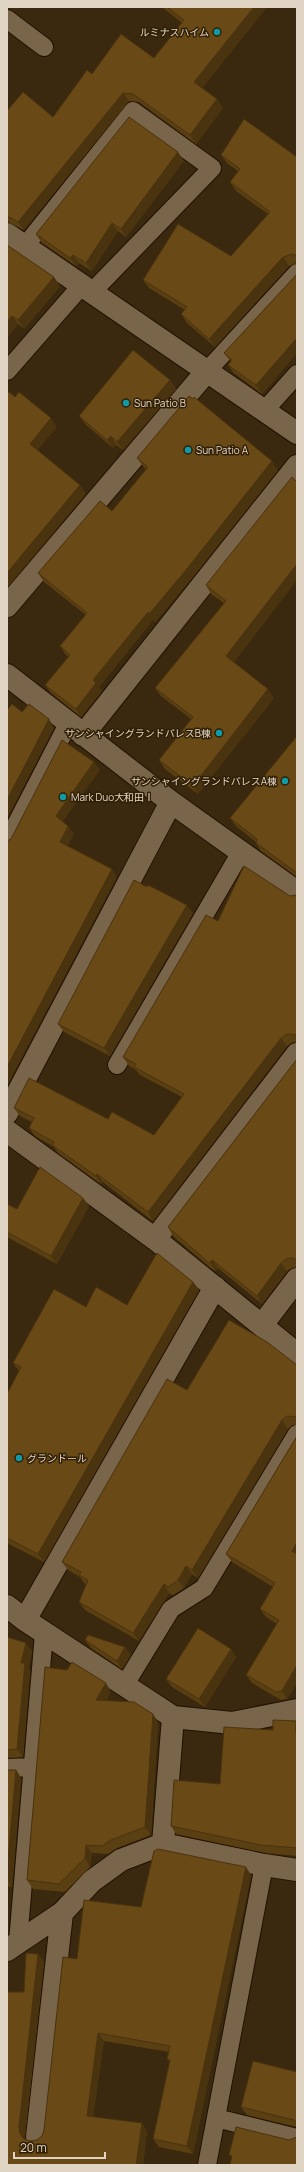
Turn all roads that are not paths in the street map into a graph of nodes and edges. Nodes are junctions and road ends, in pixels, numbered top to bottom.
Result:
1 (7, 18) edge
2 (44, 47) dead end
3 (7, 234) edge
4 (25, 246) junction
5 (297, 272) edge
6 (87, 289) junction
7 (7, 371) edge
8 (207, 372) junction
9 (297, 374) edge
10 (264, 411) junction
11 (297, 433) edge
12 (297, 466) edge
13 (7, 606) edge
14 (7, 676) edge
15 (75, 729) junction
16 (171, 802) junction
17 (7, 842) edge
18 (241, 852) junction
19 (297, 892) edge
20 (297, 1054) edge
21 (117, 1065) dead end
22 (7, 1113) edge
23 (7, 1130) edge
24 (155, 1239) junction
25 (297, 1279) edge
26 (215, 1287) junction
27 (262, 1324) junction
28 (297, 1354) edge
29 (297, 1434) edge
30 (7, 1606) edge
31 (25, 1620) junction
32 (44, 1632) junction
33 (124, 1686) junction
34 (297, 1710) edge
35 (173, 1717) junction
36 (31, 1767) junction
37 (7, 1768) edge
38 (163, 1844) junction
39 (264, 1865) junction
40 (297, 1870) edge
41 (62, 1913) junction
42 (13, 1946) edge
43 (216, 2118) junction
44 (36, 2137) dead end
45 (297, 2138) edge
46 (207, 2165) edge

1 - 2 lane
3 - 4 street
4 - 6 street
4 - 6 lane
5 - 8 lane
6 - 7 lane
6 - 8 street
8 - 10 street
8 - 13 street
9 - 10 lane
10 - 11 street
12 - 15 street
14 - 15 street
15 - 16 street
15 - 17 lane
16 - 18 street
16 - 22 street
18 - 19 street
18 - 21 lane
20 - 24 street
23 - 24 street
24 - 26 street
25 - 27 street
26 - 27 street
26 - 31 street
27 - 28 street
29 - 33 lane
30 - 31 street
31 - 32 street
32 - 33 street
32 - 36 lane
33 - 35 street
34 - 35 street
35 - 38 street
36 - 37 lane
36 - 42 lane
38 - 39 street
38 - 41 street
39 - 40 street
39 - 43 lane
41 - 42 street
41 - 44 street
43 - 45 lane
43 - 46 lane

